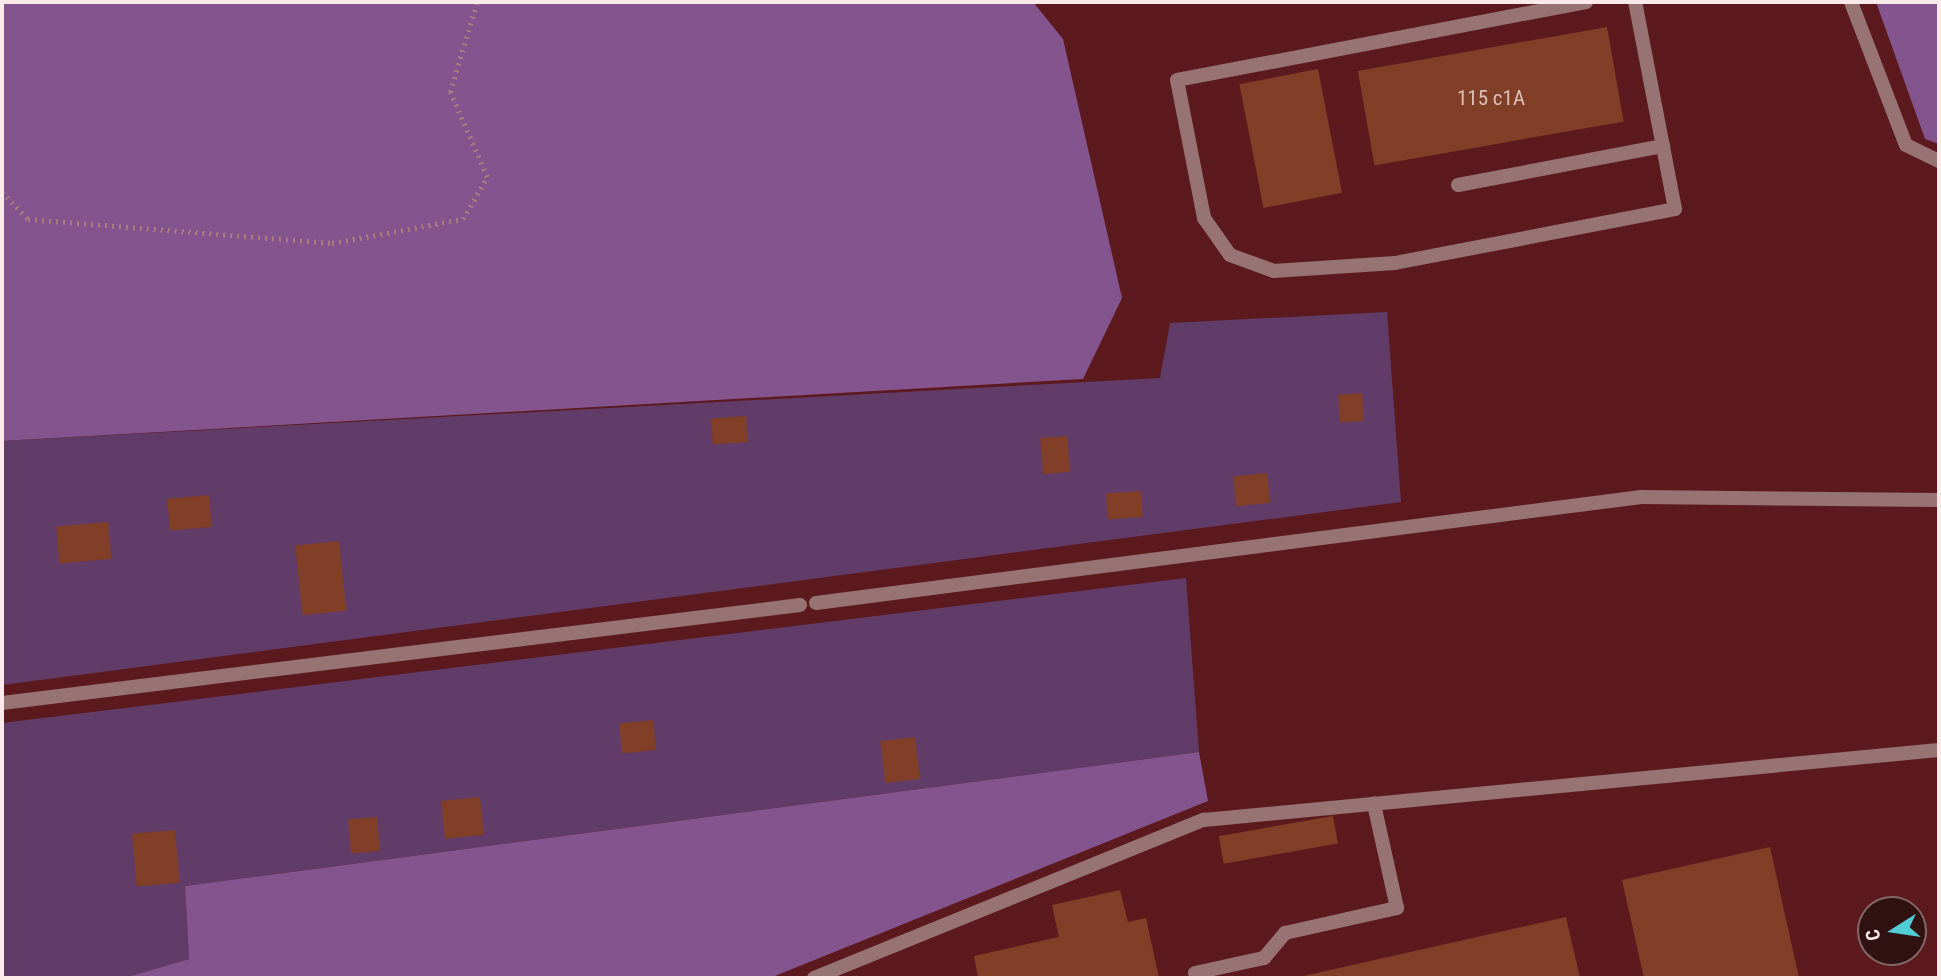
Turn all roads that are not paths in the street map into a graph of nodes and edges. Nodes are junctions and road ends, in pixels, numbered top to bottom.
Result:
1 (1586, 2) edge
2 (1635, 2) edge
3 (1851, 2) edge
4 (1663, 146) junction
5 (1939, 161) edge
6 (1458, 184) dead end
7 (1939, 500) edge
8 (816, 603) dead end
9 (800, 605) dead end
10 (2, 703) edge
11 (1939, 751) edge
12 (1374, 804) junction
13 (1195, 973) dead end
14 (834, 974) edge
15 (814, 978) edge

1 - 4 street
2 - 4 street
3 - 5 street
4 - 6 street
7 - 8 street
9 - 10 street
11 - 12 street
12 - 13 street
12 - 14 street
14 - 15 street

